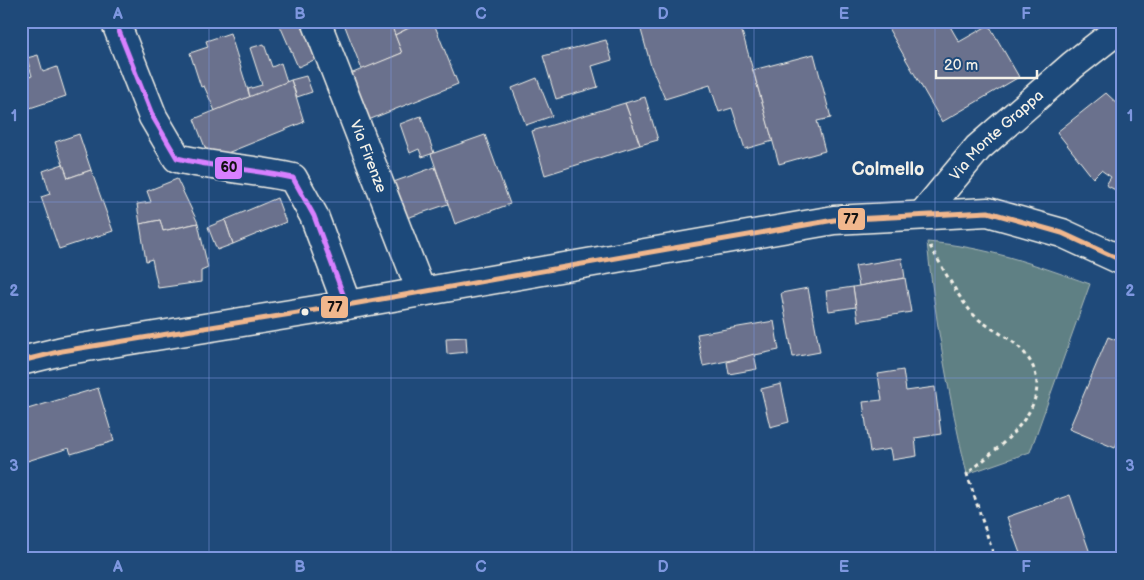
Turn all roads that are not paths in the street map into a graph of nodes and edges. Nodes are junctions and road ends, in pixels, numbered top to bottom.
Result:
1 (115, 21) edge
2 (316, 21) edge
3 (1123, 26) edge
4 (923, 214) junction
5 (1123, 261) edge
6 (420, 291) junction
7 (347, 305) junction
8 (25, 360) edge

1 - 7 main road
2 - 6 main road, Via Firenze
3 - 4 main road, Via Monte Grappa
4 - 5 main road
4 - 6 main road
6 - 7 main road
7 - 8 main road

